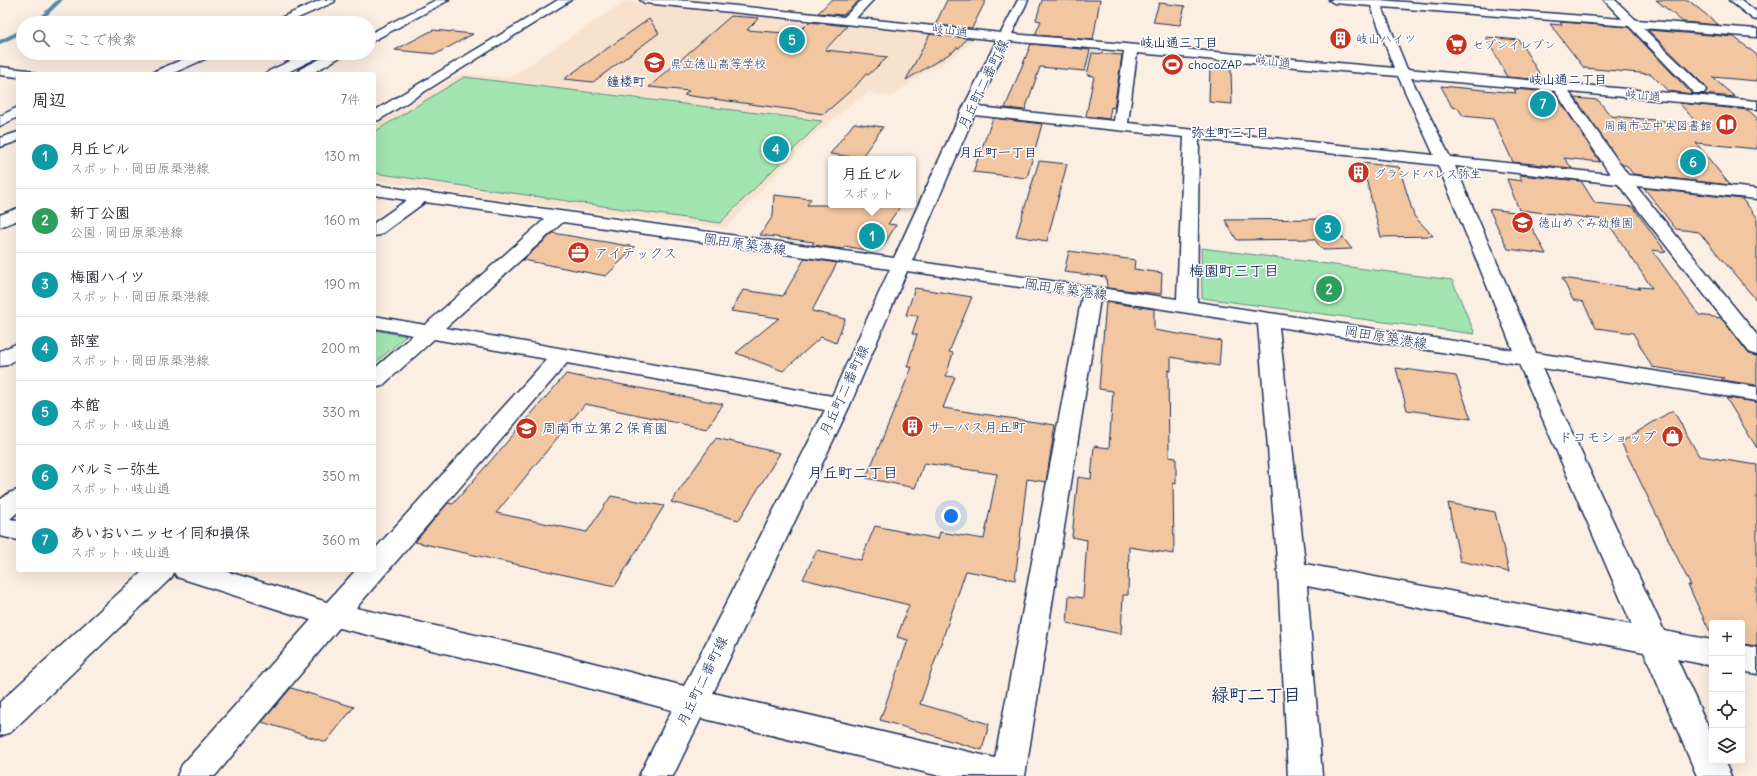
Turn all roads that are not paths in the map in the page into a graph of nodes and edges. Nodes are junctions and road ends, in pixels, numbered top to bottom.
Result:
1 (330, 0) edge
2 (426, 0) edge
3 (444, 0) edge
4 (566, 0) edge
5 (645, 0) edge
6 (723, 0) edge
7 (868, 0) edge
8 (1023, 0) edge
9 (1334, 0) edge
10 (1609, 0) edge
11 (1734, 0) edge
12 (660, 1) edge
13 (762, 2) edge
14 (1375, 2) edge
15 (1541, 6) dead end
16 (856, 13) junction
17 (293, 16) edge
18 (1551, 17) junction
19 (1757, 17) edge
20 (847, 20) junction
21 (1634, 24) junction
22 (376, 25) edge
23 (1008, 32) junction
24 (1757, 33) edge
25 (376, 35) edge
26 (1131, 48) junction
27 (192, 60) edge
28 (303, 60) edge
29 (327, 60) edge
30 (1400, 67) junction
31 (0, 71) edge
32 (165, 72) edge
33 (278, 72) edge
34 (304, 72) edge
35 (16, 73) edge
36 (1560, 87) junction
37 (1699, 90) junction
38 (1757, 103) edge
39 (969, 110) junction
40 (16, 112) edge
41 (376, 116) edge
42 (0, 122) edge
43 (1120, 126) junction
44 (1192, 133) junction
45 (16, 137) edge
46 (0, 144) edge
47 (1444, 160) junction
48 (1622, 180) junction
49 (376, 190) edge
50 (1757, 194) edge
51 (421, 197) junction
52 (16, 200) edge
53 (0, 208) edge
54 (16, 214) edge
55 (558, 217) junction
56 (0, 222) edge
57 (376, 230) edge
58 (899, 266) junction
59 (1092, 292) junction
60 (1187, 306) junction
61 (1268, 319) junction
62 (376, 322) edge
63 (428, 332) junction
64 (1757, 349) edge
65 (16, 350) edge
66 (562, 356) junction
67 (1527, 358) junction
68 (0, 360) edge
69 (376, 379) edge
70 (1757, 394) edge
71 (838, 405) junction
72 (16, 501) edge
73 (0, 513) edge
74 (0, 526) edge
75 (16, 530) edge
76 (376, 566) edge
77 (160, 572) edge
78 (193, 572) edge
79 (370, 572) edge
80 (1292, 572) junction
81 (333, 615) junction
82 (1655, 643) junction
83 (1709, 652) edge
84 (1745, 659) edge
85 (1757, 661) edge
86 (692, 702) junction
87 (0, 722) edge
88 (194, 776) edge
89 (656, 776) edge
90 (1004, 776) edge
91 (1008, 776) edge
92 (1305, 776) edge
93 (1714, 776) edge

1 - 17 main road
2 - 22 main road
3 - 25 main road
4 - 41 main road
5 - 12 main road, 岐山通
6 - 13 main road, 岐山通
7 - 16 main road
8 - 23 main road, 月丘町二番町線
9 - 14 main road
10 - 21 main road
11 - 19 main road
12 - 20 main road, 岐山通
13 - 16 main road, 岐山通
14 - 18 main road
14 - 30 main road
15 - 18 main road
16 - 20 main road
16 - 23 main road, 岐山通
18 - 21 main road
20 - 23 main road, 岐山通
21 - 24 main road
21 - 37 main road
23 - 26 main road, 岐山通
23 - 30 main road, 岐山通
23 - 39 main road, 月丘町二番町線
26 - 30 main road, 岐山通
26 - 43 main road
27 - 32 main road
28 - 33 main road
29 - 34 main road
30 - 36 main road, 岐山通
30 - 37 main road, 岐山通
30 - 47 main road
31 - 35 main road
36 - 38 main road, 岐山通
36 - 48 main road
37 - 38 main road, 岐山通
39 - 43 main road
39 - 58 main road, 月丘町二番町線
40 - 42 main road
43 - 44 main road
44 - 47 main road
44 - 60 main road
45 - 46 main road
47 - 48 main road
47 - 67 main road
48 - 50 main road
48 - 64 main road
49 - 51 main road, 岡田原築港線
51 - 55 main road, 岡田原築港線
51 - 57 main road
52 - 53 main road
54 - 56 main road
55 - 58 main road, 岡田原築港線
55 - 63 main road
58 - 59 main road, 岡田原築港線
58 - 71 main road, 月丘町二番町線
59 - 60 main road, 岡田原築港線
59 - 91 main road
60 - 61 main road, 岡田原築港線
61 - 67 main road, 岡田原築港線
61 - 80 main road
62 - 63 main road
63 - 66 main road
63 - 69 main road
65 - 68 main road
66 - 71 main road
66 - 76 main road
67 - 70 main road, 岡田原築港線
67 - 82 main road
71 - 86 main road, 月丘町二番町線
72 - 73 main road
74 - 75 main road
77 - 87 main road
78 - 81 main road
79 - 81 main road
80 - 82 main road
80 - 92 main road
81 - 86 main road
81 - 88 main road
82 - 83 main road
82 - 93 main road
84 - 85 main road
86 - 89 main road, 月丘町二番町線
86 - 90 main road

